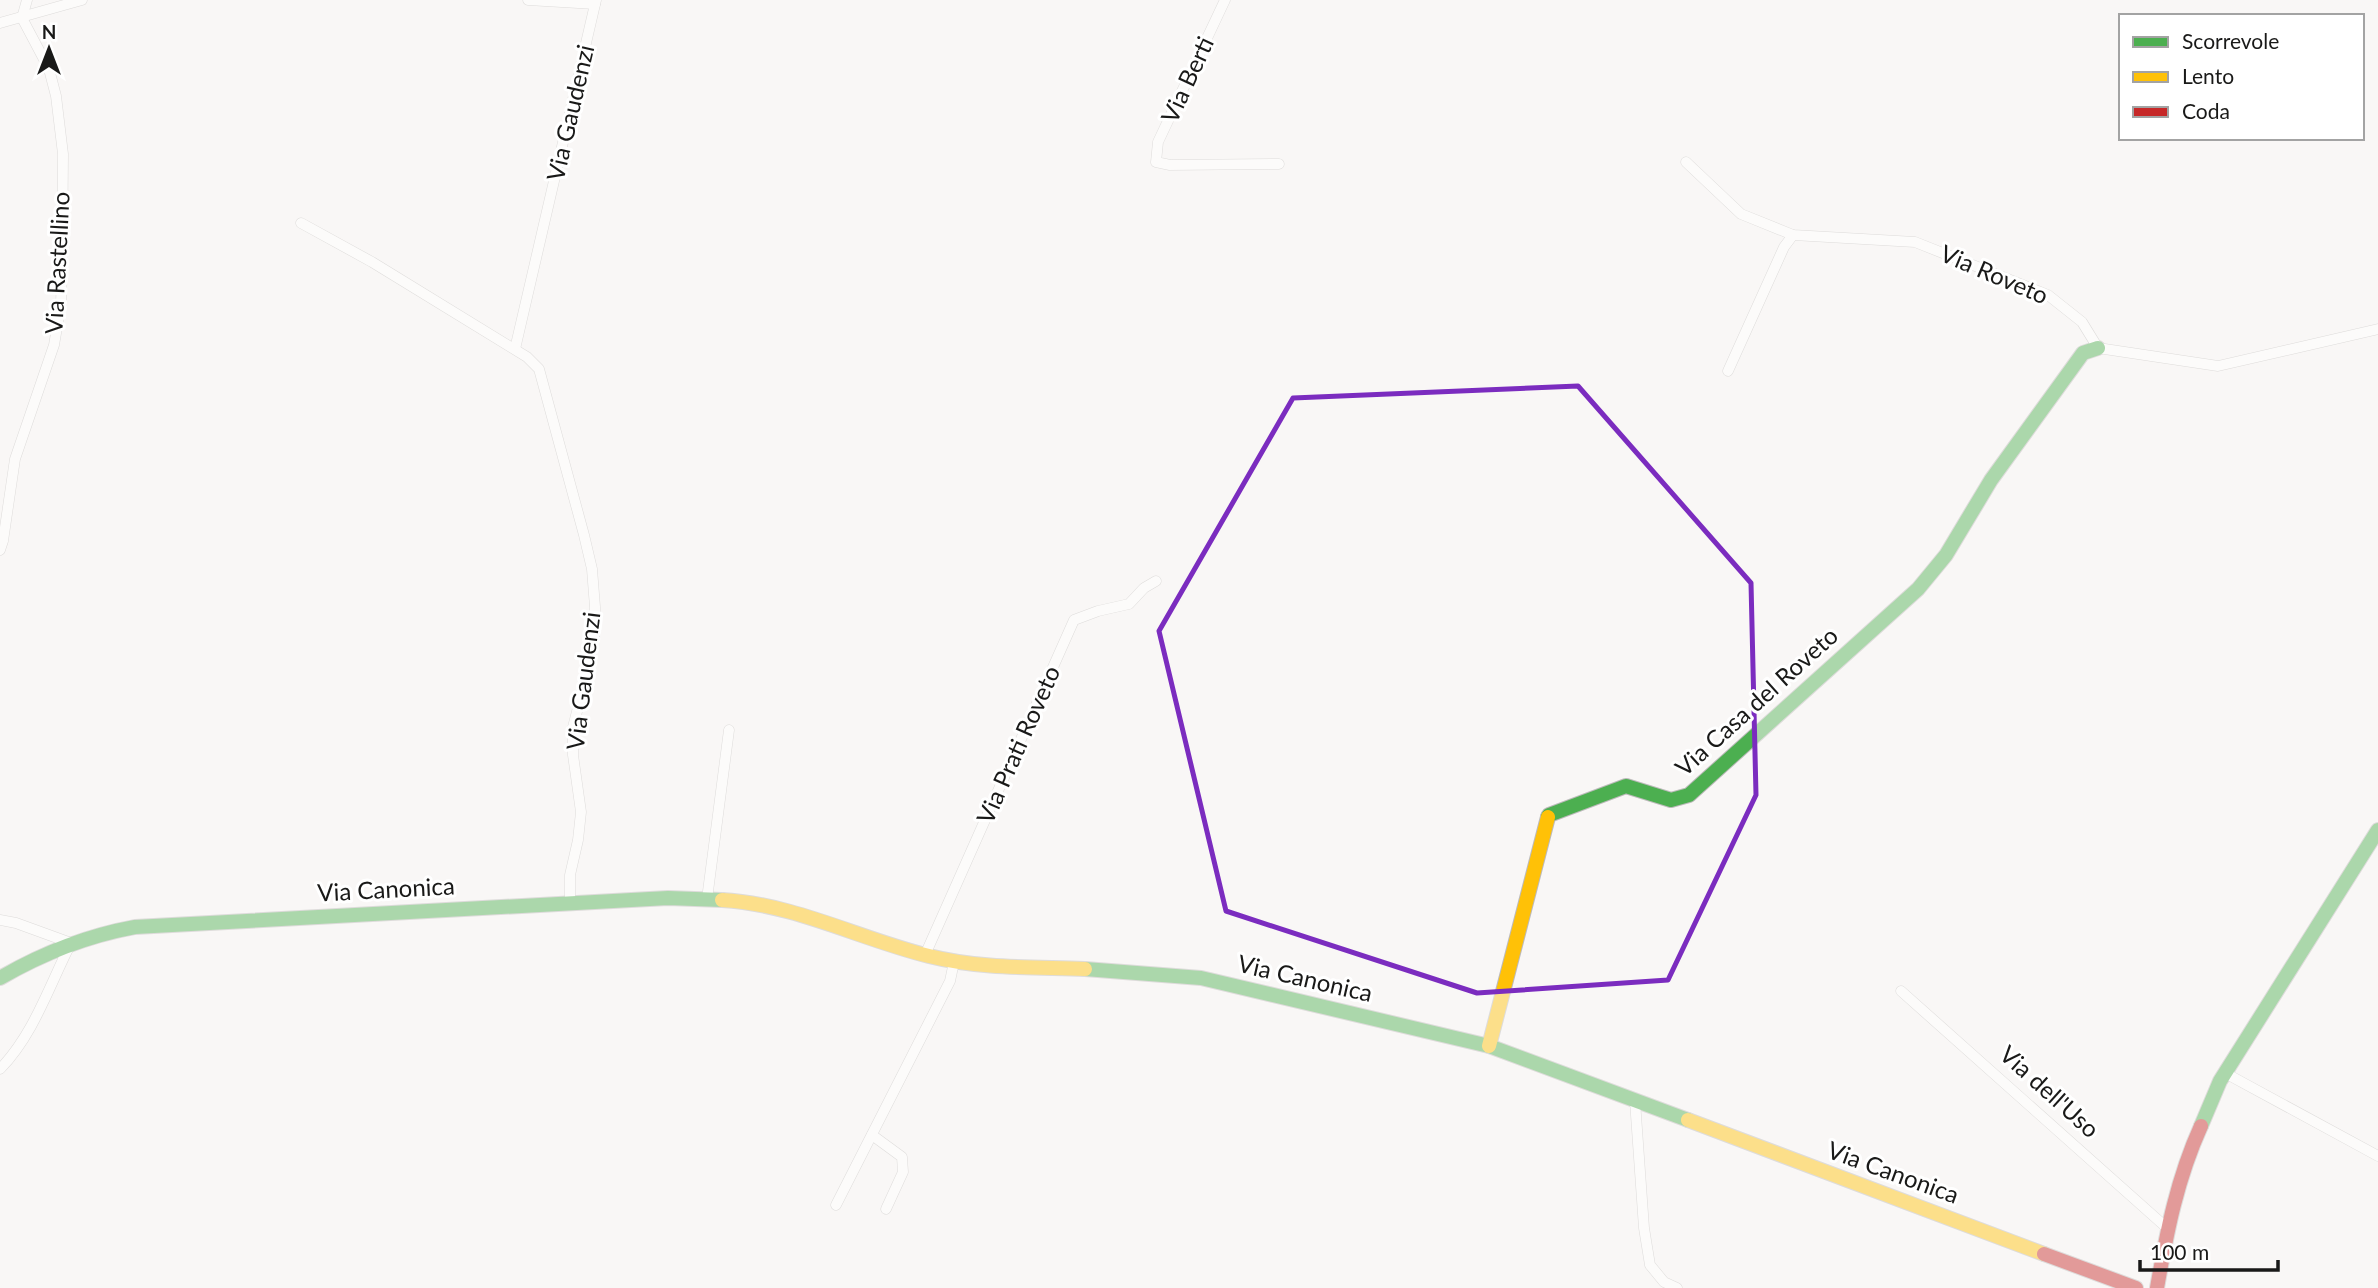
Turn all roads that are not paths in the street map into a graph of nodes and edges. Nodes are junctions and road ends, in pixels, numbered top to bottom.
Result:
1 (27, 0) edge
2 (82, 0) edge
3 (528, 0) edge
4 (1225, 0) edge
5 (596, 2) edge
6 (22, 18) junction
7 (0, 23) edge
8 (1685, 162) dead end
9 (1279, 164) dead end
10 (301, 223) dead end
11 (1793, 235) junction
12 (2378, 329) edge
13 (2098, 348) junction
14 (515, 349) junction
15 (1728, 371) dead end
16 (0, 550) edge
17 (1156, 581) dead end
18 (729, 730) dead end
19 (2378, 830) edge
20 (706, 899) junction
21 (570, 903) junction
22 (0, 920) edge
23 (71, 943) junction
24 (925, 955) junction
25 (954, 961) junction
26 (0, 978) edge
27 (1901, 991) dead end
28 (1489, 1046) junction
29 (0, 1069) edge
30 (2225, 1073) junction
31 (1635, 1101) junction
32 (872, 1135) junction
33 (2378, 1156) edge
34 (836, 1205) dead end
35 (886, 1209) dead end
36 (2167, 1227) junction
37 (1677, 1288) edge
38 (2136, 1288) edge
39 (2157, 1288) edge

1 - 6 street
2 - 6 street
3 - 5 street
4 - 9 street, Via Berti
5 - 14 street, Via Gaudenzi
6 - 7 street
6 - 16 street, Via Rastellino
8 - 11 street, Via Roveto
10 - 14 street, Via Gaudenzi
11 - 13 street, Via Roveto
11 - 15 street
12 - 13 street
13 - 28 street, Via Casa del Roveto
14 - 21 street, Via Gaudenzi
17 - 24 street, Via Prati Roveto
18 - 20 street
19 - 30 street
20 - 21 street, Via Canonica
20 - 24 street, Via Canonica
21 - 23 street, Via Canonica
22 - 23 street
23 - 26 street, Via Canonica
23 - 29 street
24 - 25 street, Via Canonica
25 - 28 street, Via Canonica
25 - 32 street
27 - 36 street, Via dell'Uso
28 - 31 street, Via Canonica
30 - 33 street
30 - 36 street
31 - 37 street
31 - 38 street, Via Canonica
32 - 34 street
32 - 35 street
36 - 39 street

